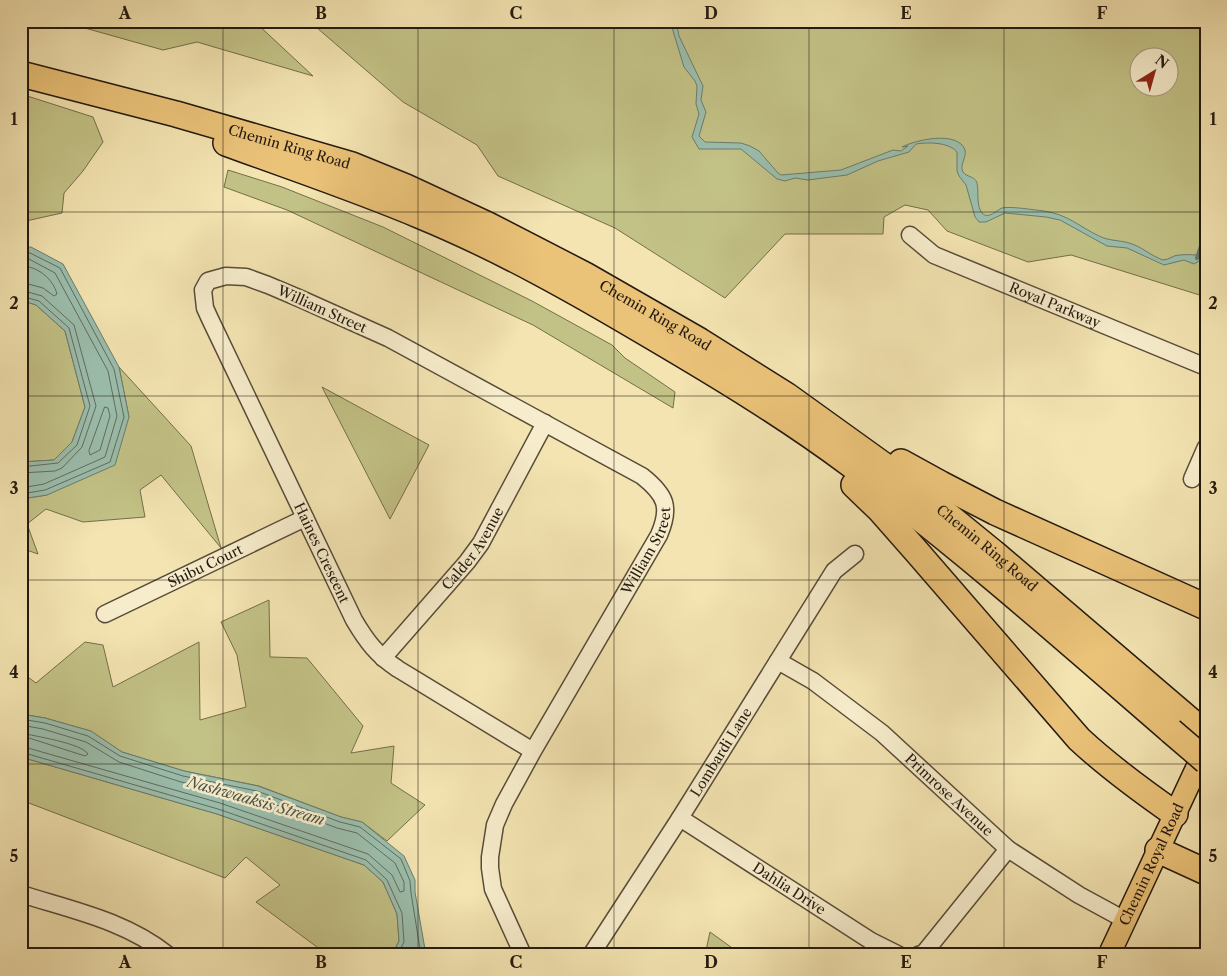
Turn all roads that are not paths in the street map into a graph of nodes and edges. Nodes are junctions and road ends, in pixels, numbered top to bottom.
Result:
1 (32, 77) edge
2 (910, 235) dead end
3 (208, 281) joint
4 (612, 313) junction
5 (700, 341) junction
6 (1206, 367) edge
7 (545, 423) junction
8 (1206, 447) edge
9 (1192, 479) dead end
10 (305, 518) junction
11 (855, 554) dead end
12 (1206, 607) edge
13 (105, 614) dead end
14 (383, 658) junction
15 (778, 661) junction
16 (1176, 721) junction
17 (1206, 734) edge
18 (1206, 748) edge
19 (533, 751) junction
20 (1206, 761) edge
21 (1176, 814) junction
22 (680, 818) junction
23 (1008, 849) junction
24 (1158, 850) junction
25 (1206, 872) edge
26 (21, 894) edge
27 (1125, 920) junction
28 (168, 955) edge
29 (523, 955) edge
30 (591, 955) edge
31 (900, 955) edge
32 (918, 955) edge
33 (1109, 955) edge

1 - 4 highway, Chemin Ring Road
1 - 5 highway, Chemin Ring Road
2 - 6 street, Royal Parkway
3 - 7 street, William Street
3 - 10 street, Haines Crescent
4 - 16 highway, Chemin Ring Road
4 - 21 highway
5 - 12 highway
5 - 16 highway, Chemin Ring Road
7 - 14 street, Calder Avenue
7 - 19 street, William Street
8 - 9 street
10 - 13 street, Shibu Court
10 - 14 street, Haines Crescent
11 - 15 street, Lombardi Lane
14 - 19 street, Haines Crescent
15 - 22 street, Lombardi Lane
15 - 23 street, Primrose Avenue
16 - 17 highway
16 - 20 highway, bridge
18 - 21 main road, Chemin Royal Road
19 - 29 street, William Street
21 - 24 main road, Chemin Royal Road
22 - 30 street, Lombardi Lane
22 - 31 street, Dahlia Drive
23 - 27 street, Primrose Avenue
23 - 32 street
24 - 25 highway
24 - 27 main road, Chemin Royal Road
26 - 28 street
27 - 33 main road, Chemin Royal Road

